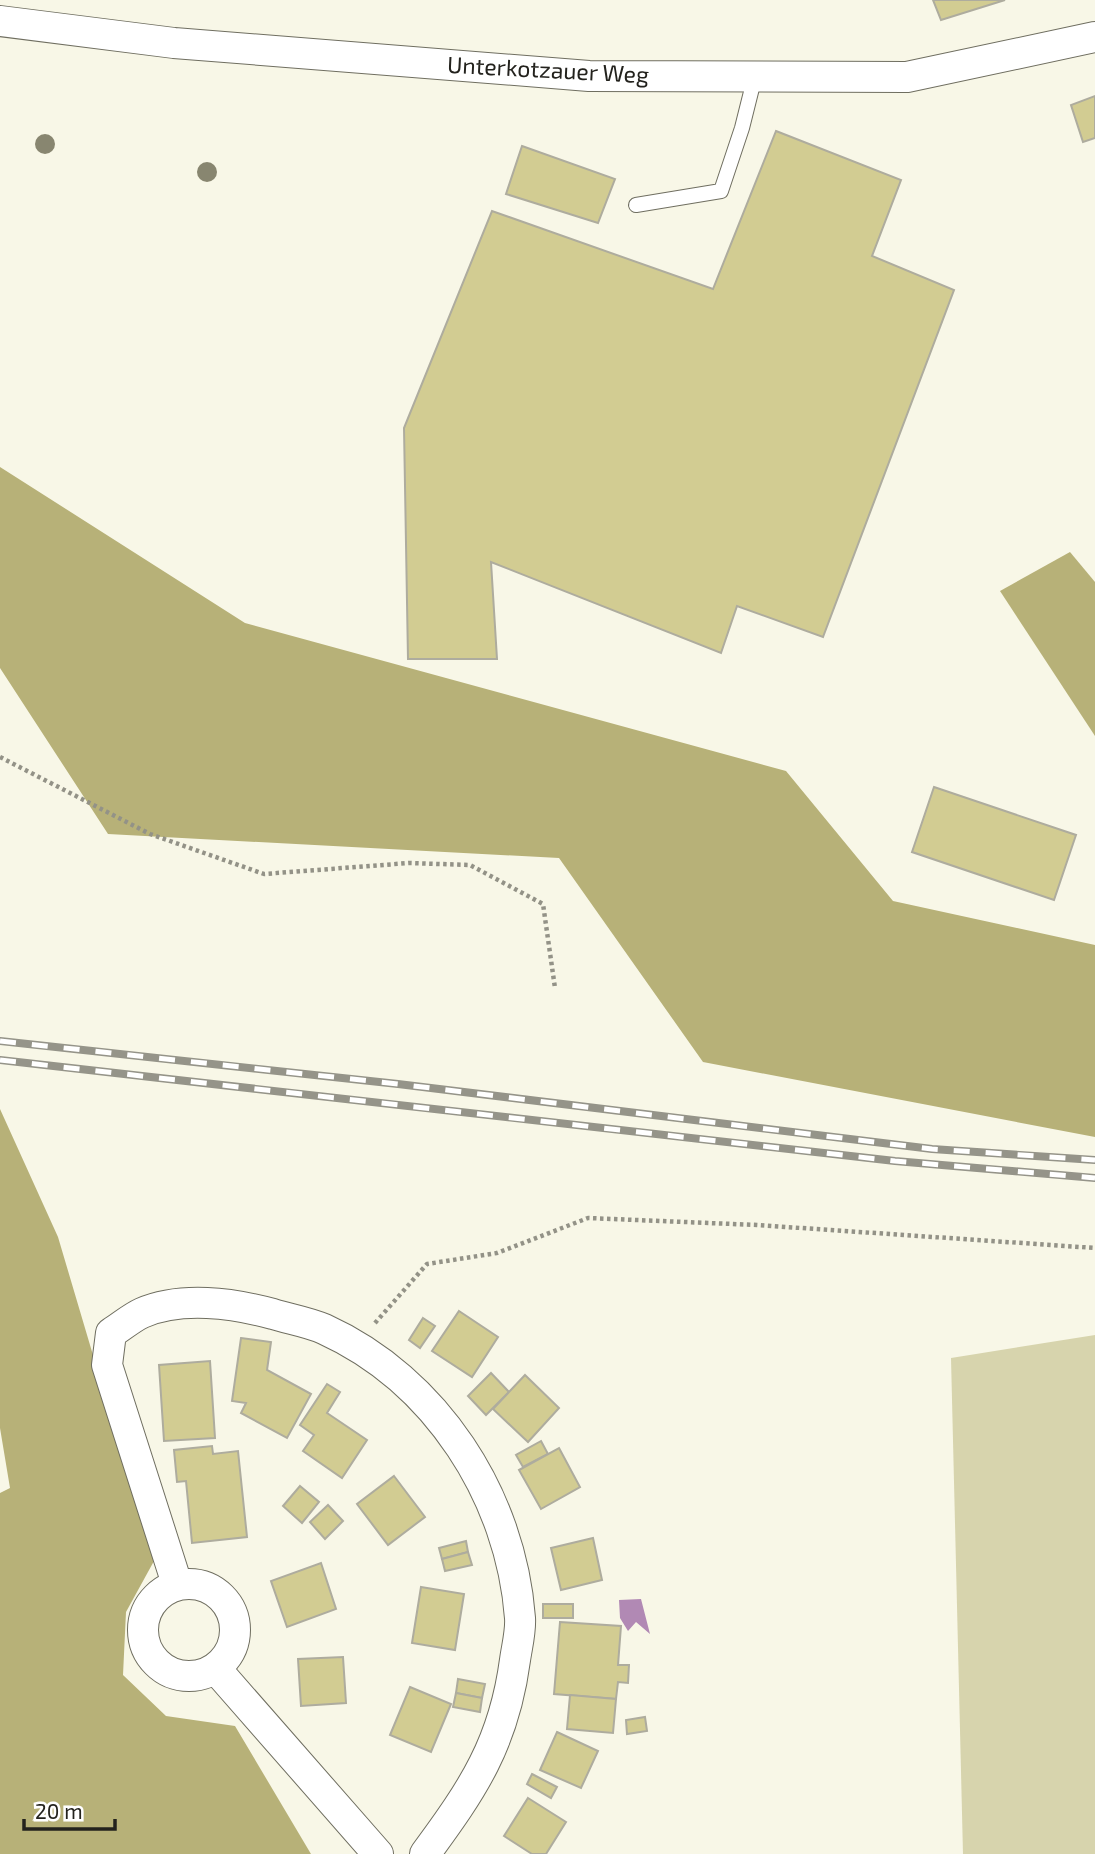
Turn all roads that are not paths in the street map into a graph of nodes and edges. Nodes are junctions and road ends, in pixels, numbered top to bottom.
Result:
1 (0, 20) edge
2 (1095, 37) edge
3 (755, 76) junction
4 (636, 205) dead end
5 (177, 1584) junction
6 (216, 1669) junction
7 (378, 1854) edge
8 (425, 1854) edge

1 - 3 street, Unterkotzauer Weg
2 - 3 street, Unterkotzauer Weg
3 - 4 lane
5 - 6 street
5 - 6 street
5 - 8 street
6 - 7 street

